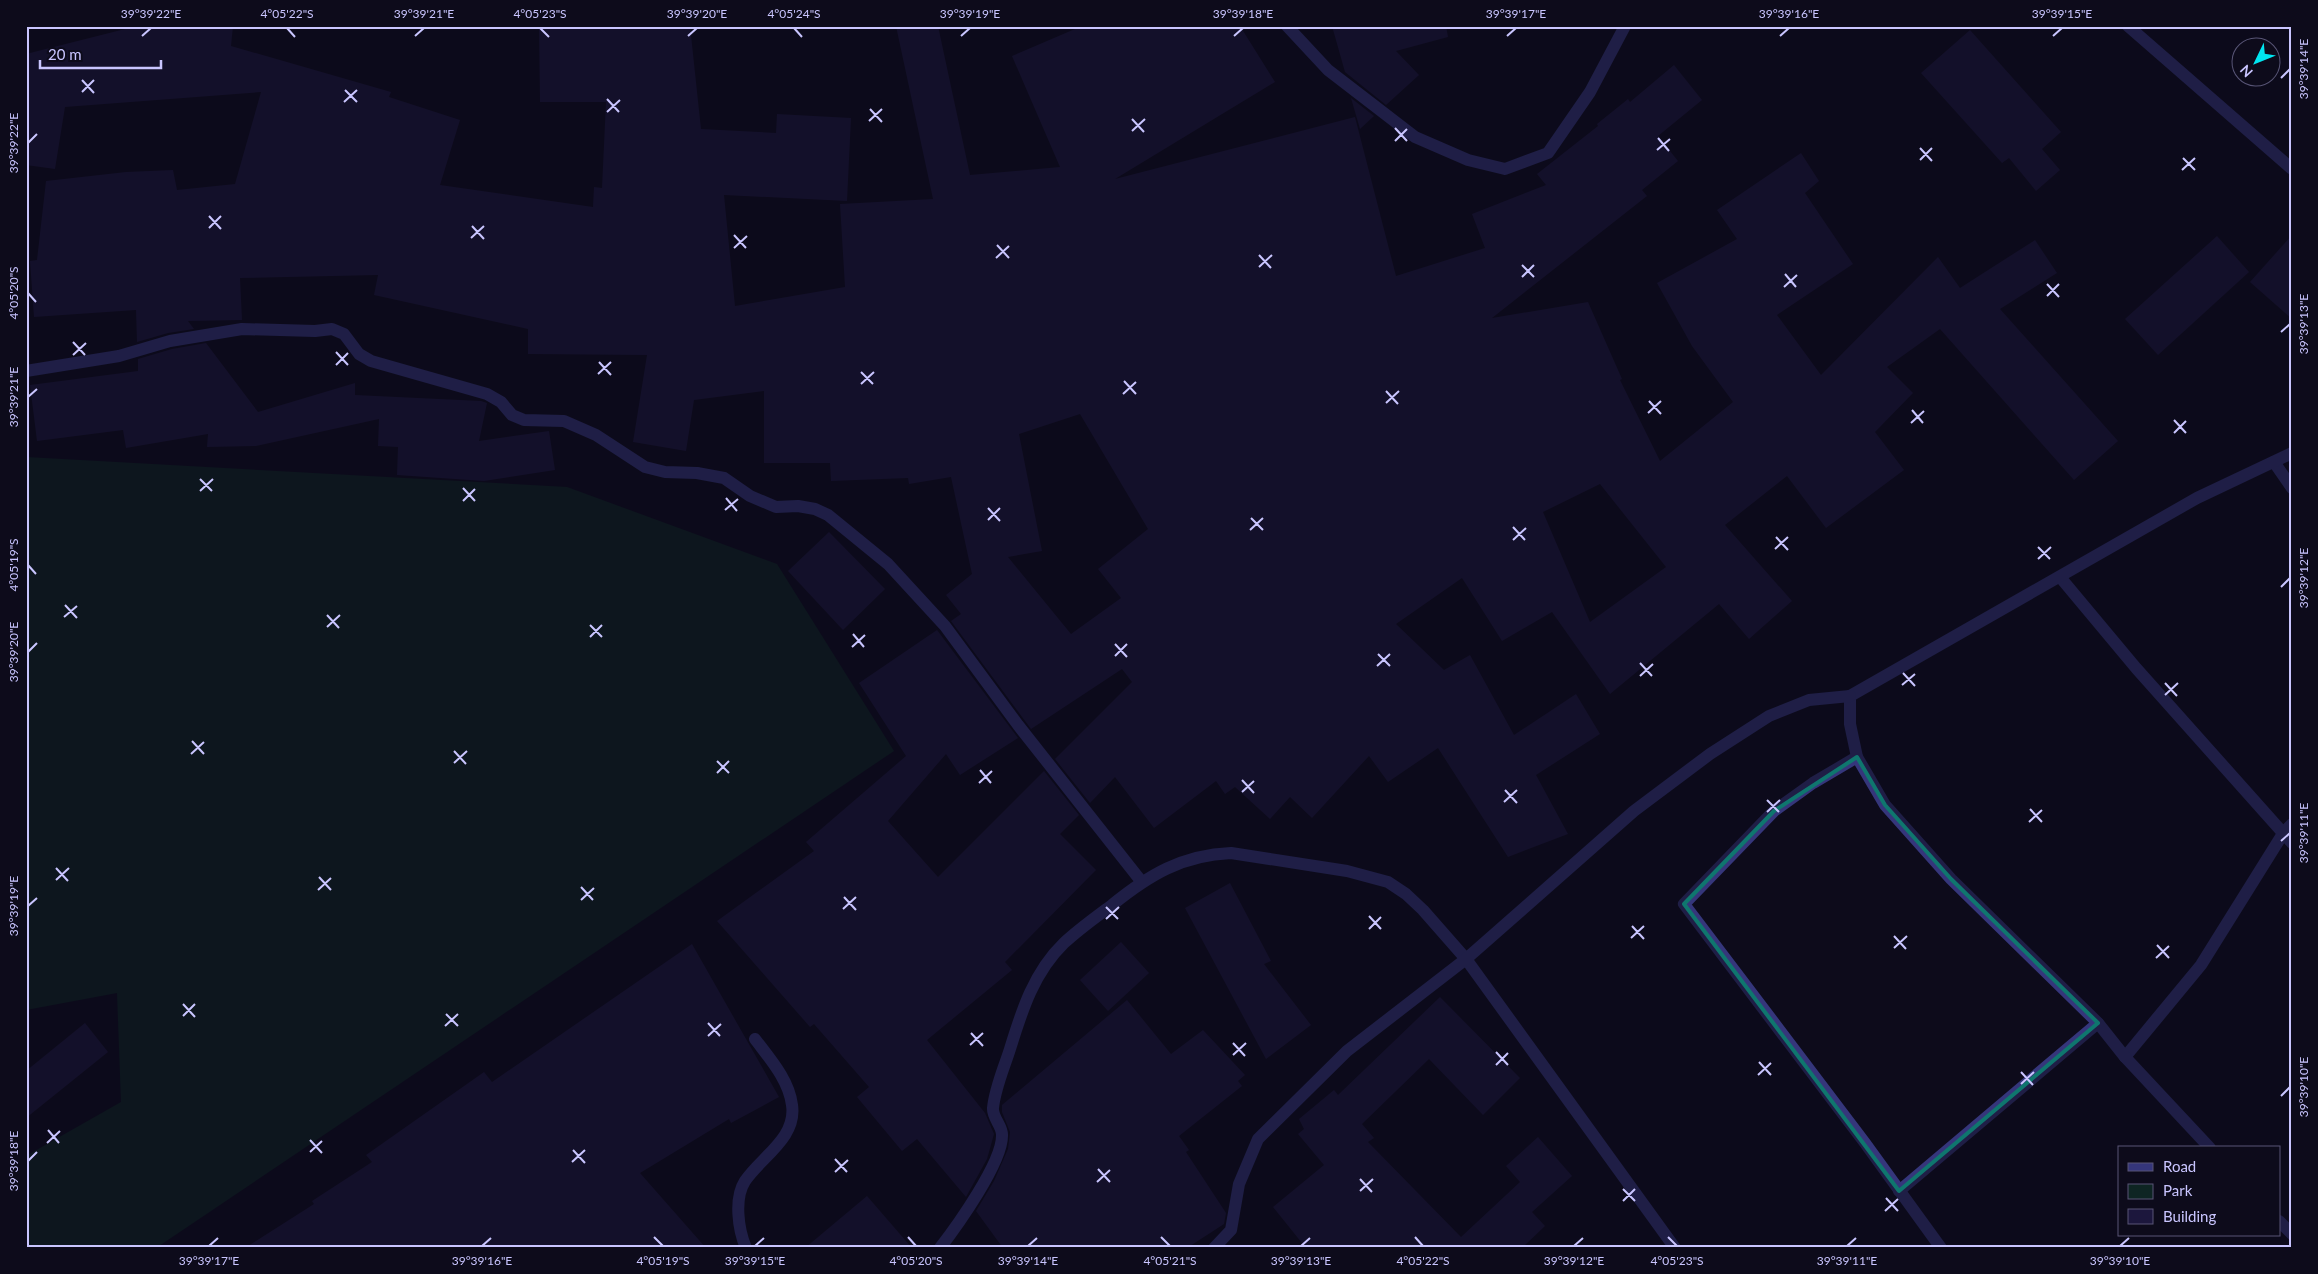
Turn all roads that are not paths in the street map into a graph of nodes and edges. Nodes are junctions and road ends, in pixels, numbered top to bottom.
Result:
1 (1287, 26) edge
2 (1625, 26) edge
3 (2128, 26) edge
4 (2292, 169) edge
5 (26, 371) edge
6 (2292, 453) edge
7 (2274, 462) junction
8 (2292, 488) edge
9 (2060, 578) junction
10 (1850, 696) junction
11 (1857, 757) junction
12 (2288, 828) edge
13 (2292, 843) edge
14 (1141, 881) junction
15 (1466, 959) junction
16 (2098, 1023) junction
17 (755, 1039) dead end
18 (2125, 1058) junction
19 (2208, 1146) edge
20 (1899, 1191) junction
21 (2280, 1222) edge
22 (2292, 1234) edge
23 (746, 1248) edge
24 (941, 1248) edge
25 (1214, 1248) edge
26 (1675, 1248) edge
27 (1941, 1248) edge

1 - 2 street
3 - 4 street
5 - 14 street
6 - 7 street
7 - 8 street
7 - 9 street
9 - 10 street
9 - 12 street
10 - 11 street
10 - 15 street
11 - 16 street
11 - 20 street
12 - 13 street
12 - 18 street
14 - 15 street
14 - 24 street
15 - 25 street
15 - 26 street
16 - 18 street
16 - 20 street
17 - 23 street
18 - 19 street
20 - 27 street
21 - 22 street

